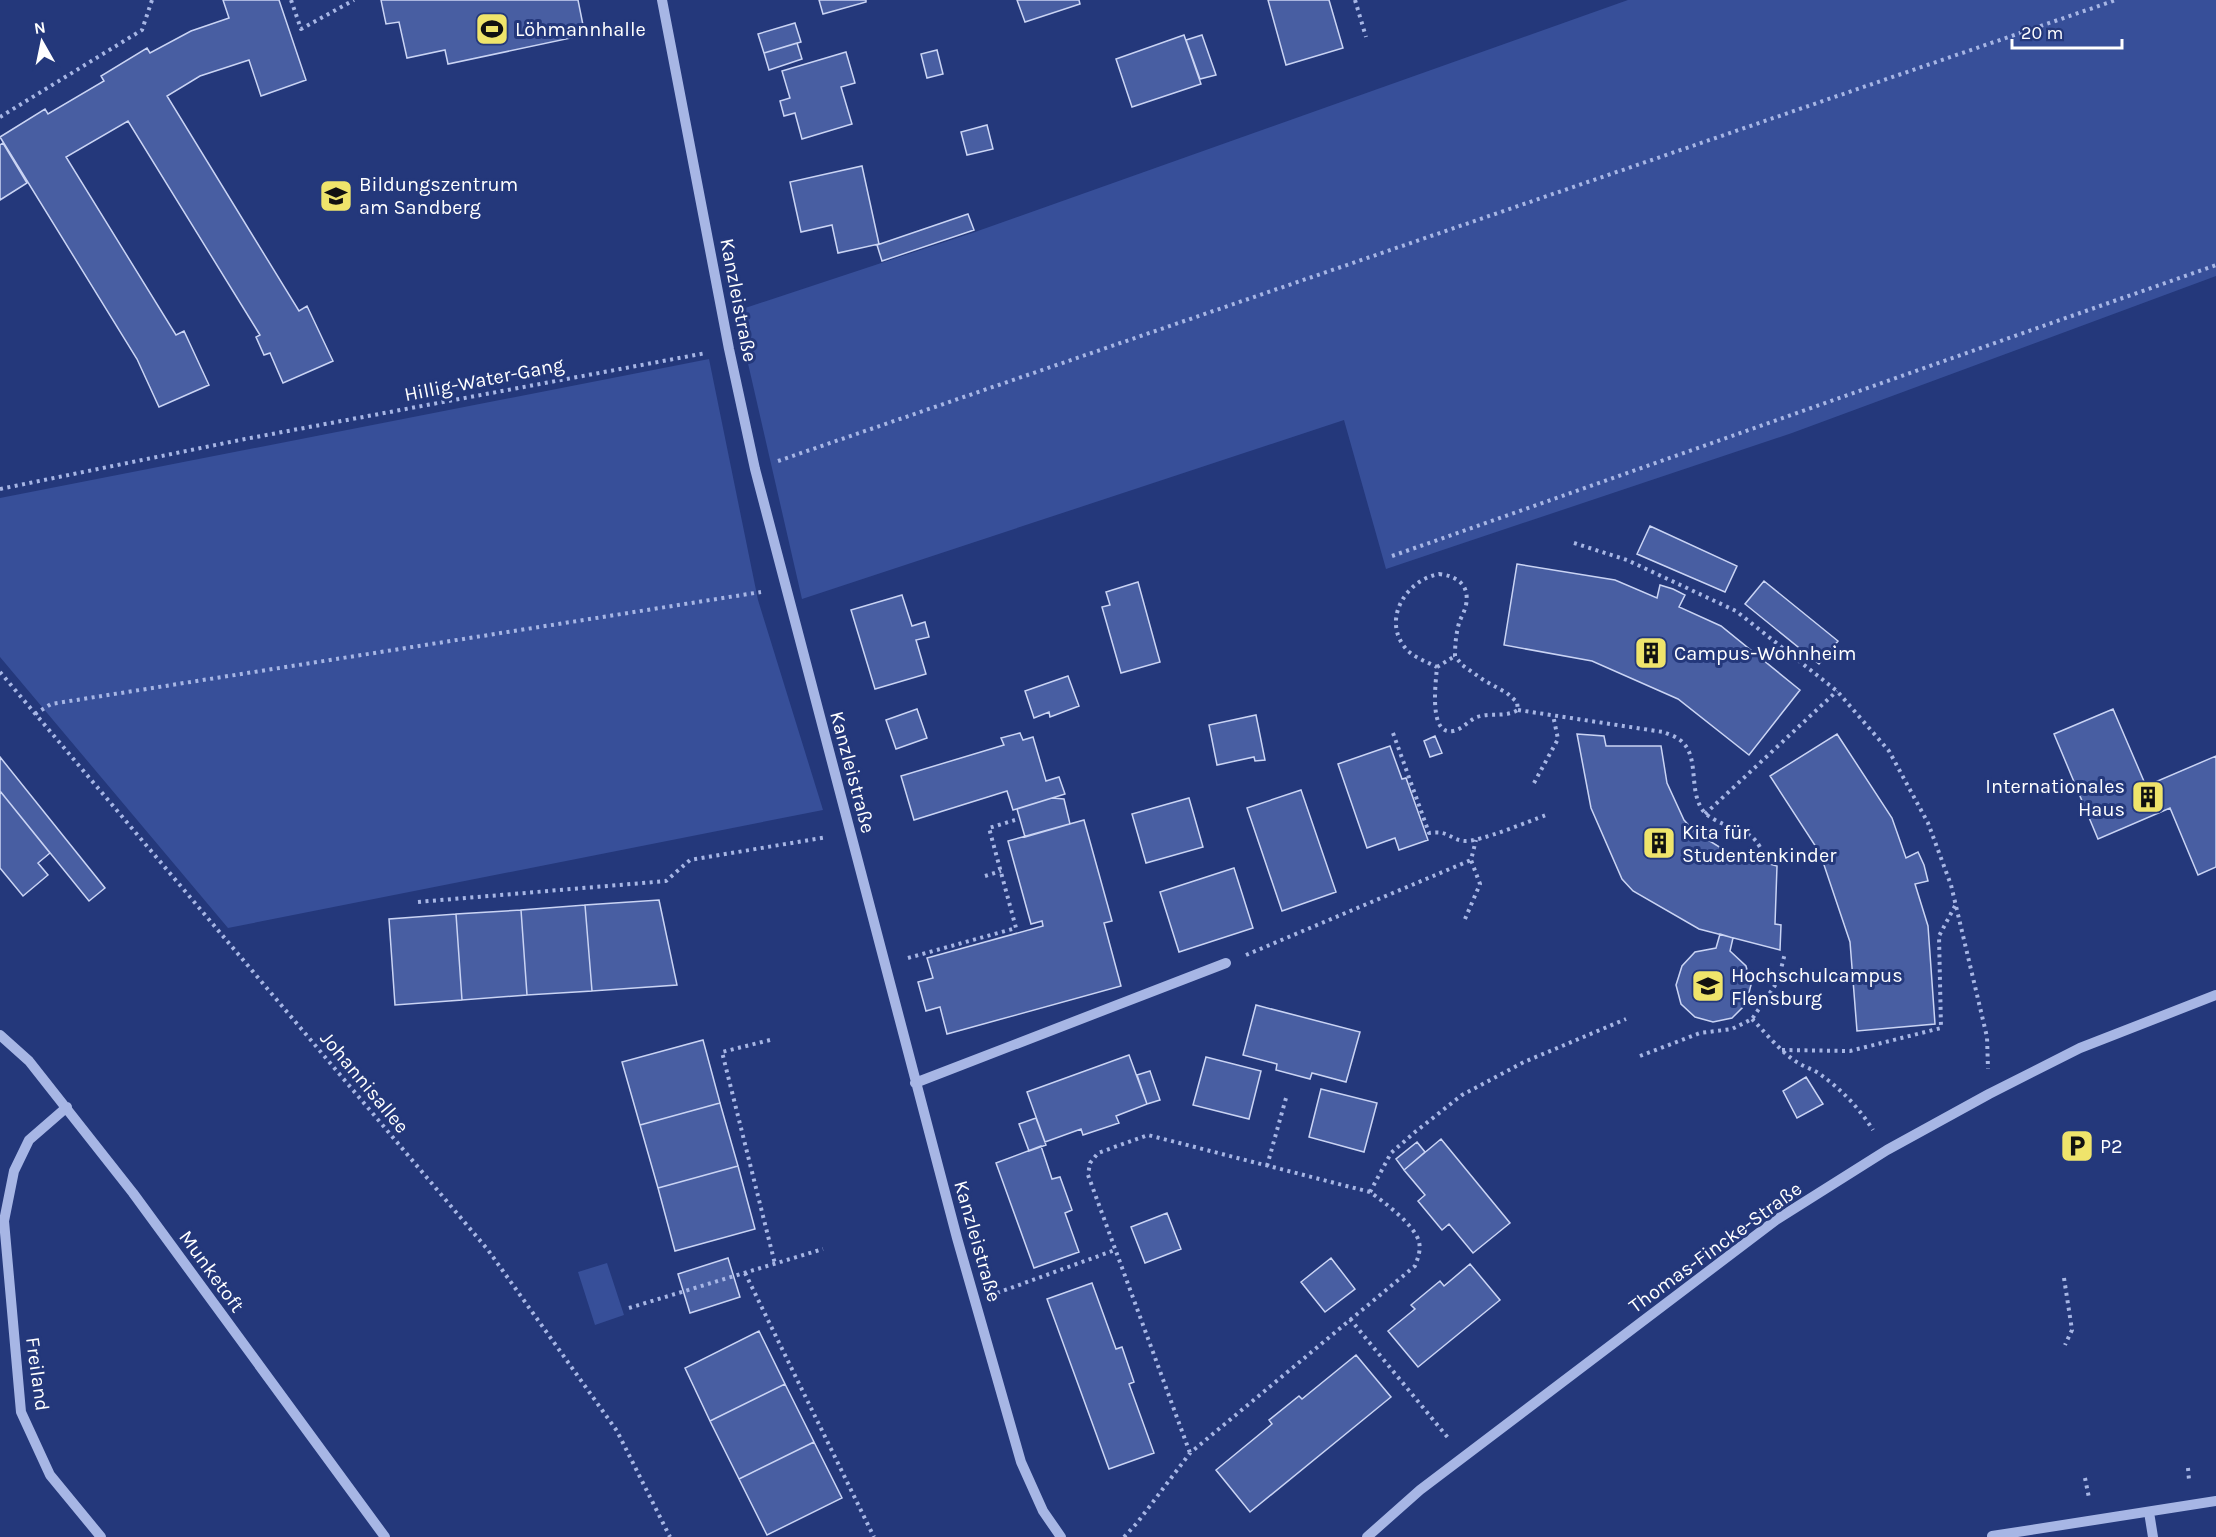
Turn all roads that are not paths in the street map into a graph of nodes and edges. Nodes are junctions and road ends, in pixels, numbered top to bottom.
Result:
1 (662, 0) edge
2 (1226, 963) road end
3 (2216, 996) edge
4 (0, 1035) edge
5 (915, 1083) junction
6 (67, 1107) junction
7 (2216, 1501) edge
8 (2149, 1512) junction
9 (1992, 1536) edge
10 (100, 1537) edge
11 (385, 1537) edge
12 (1061, 1537) edge
13 (1367, 1537) edge
14 (2153, 1537) edge

1 - 5 street, Kanzleistraße
2 - 5 street
3 - 13 street, Thomas-Fincke-Straße
4 - 6 street, Munketoft
5 - 12 street, Kanzleistraße
6 - 10 street, Freiland
6 - 11 street, Munketoft
7 - 8 street
8 - 9 street
8 - 14 street

